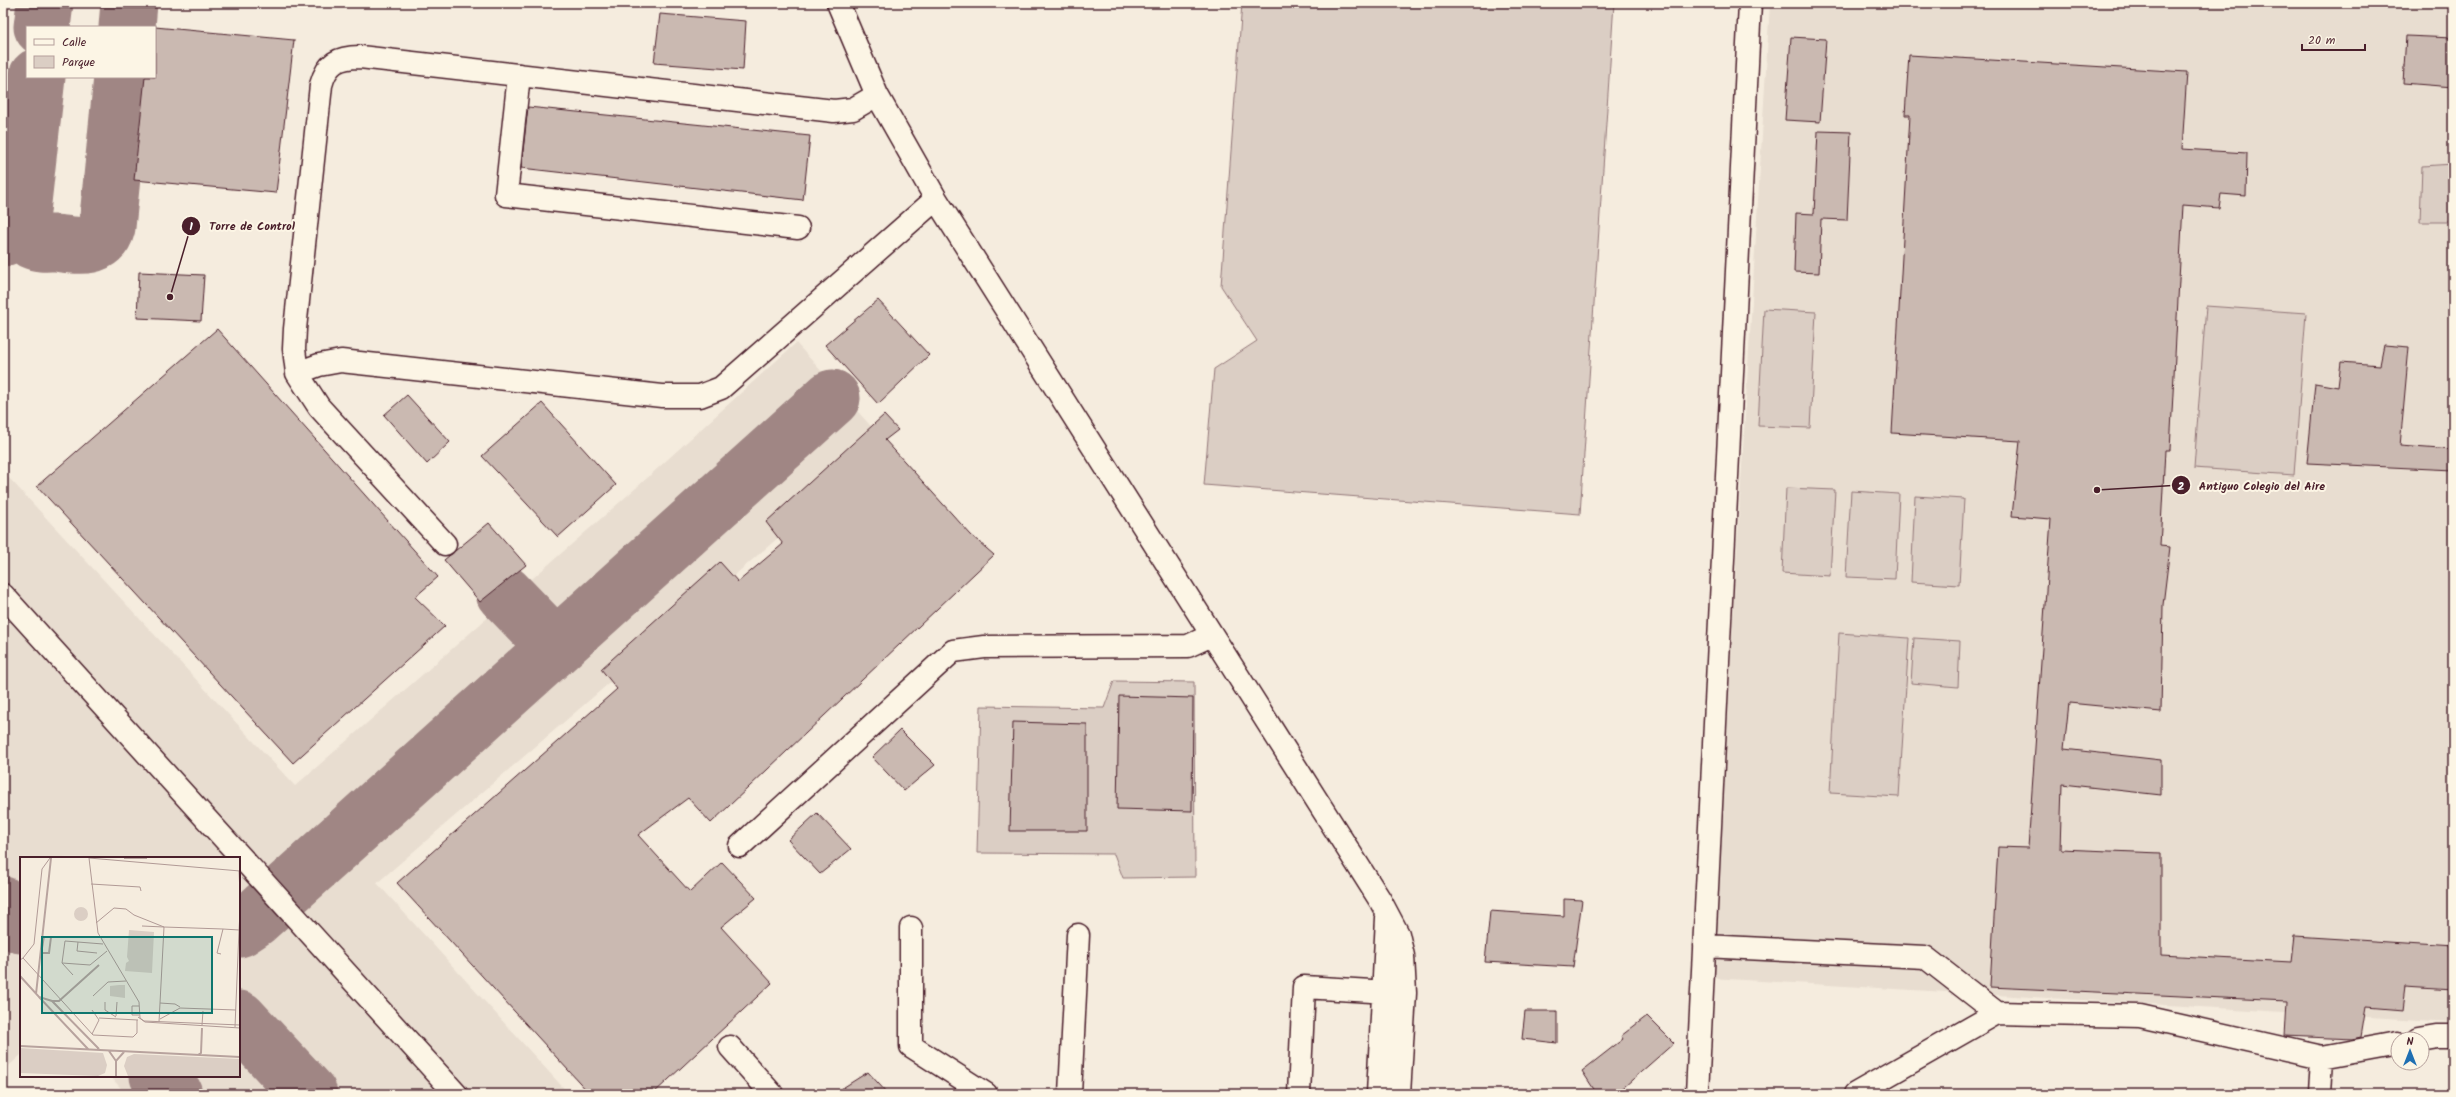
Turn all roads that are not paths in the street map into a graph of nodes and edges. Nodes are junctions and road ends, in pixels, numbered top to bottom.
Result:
1 (838, 3) edge
2 (1750, 3) edge
3 (519, 75) junction
4 (877, 96) junction
5 (936, 199) junction
6 (798, 228) dead end
7 (297, 373) junction
8 (445, 544) dead end
9 (3, 595) edge
10 (1212, 635) junction
11 (740, 846) dead end
12 (910, 928) dead end
13 (1078, 935) dead end
14 (1704, 946) junction
15 (1394, 992) junction
16 (1997, 1013) junction
17 (2453, 1036) edge
18 (2430, 1037) edge
19 (2390, 1044) edge
20 (730, 1047) dead end
21 (2322, 1057) junction
22 (456, 1094) edge
23 (772, 1094) edge
24 (986, 1094) edge
25 (1070, 1094) edge
26 (1299, 1094) edge
27 (1378, 1094) edge
28 (1399, 1094) edge
29 (1697, 1094) edge
30 (1855, 1094) edge
31 (2320, 1094) edge

1 - 4 lane
2 - 14 lane
3 - 4 lane
3 - 6 lane
3 - 7 lane
4 - 5 lane
5 - 7 lane
5 - 10 lane
7 - 8 lane
9 - 22 lane
10 - 11 lane
10 - 15 lane
12 - 24 lane
13 - 25 lane
14 - 16 lane
14 - 29 lane
15 - 26 lane
15 - 27 lane
15 - 28 lane
16 - 21 lane
16 - 30 lane
17 - 18 lane
19 - 21 lane
20 - 23 lane
21 - 31 lane

